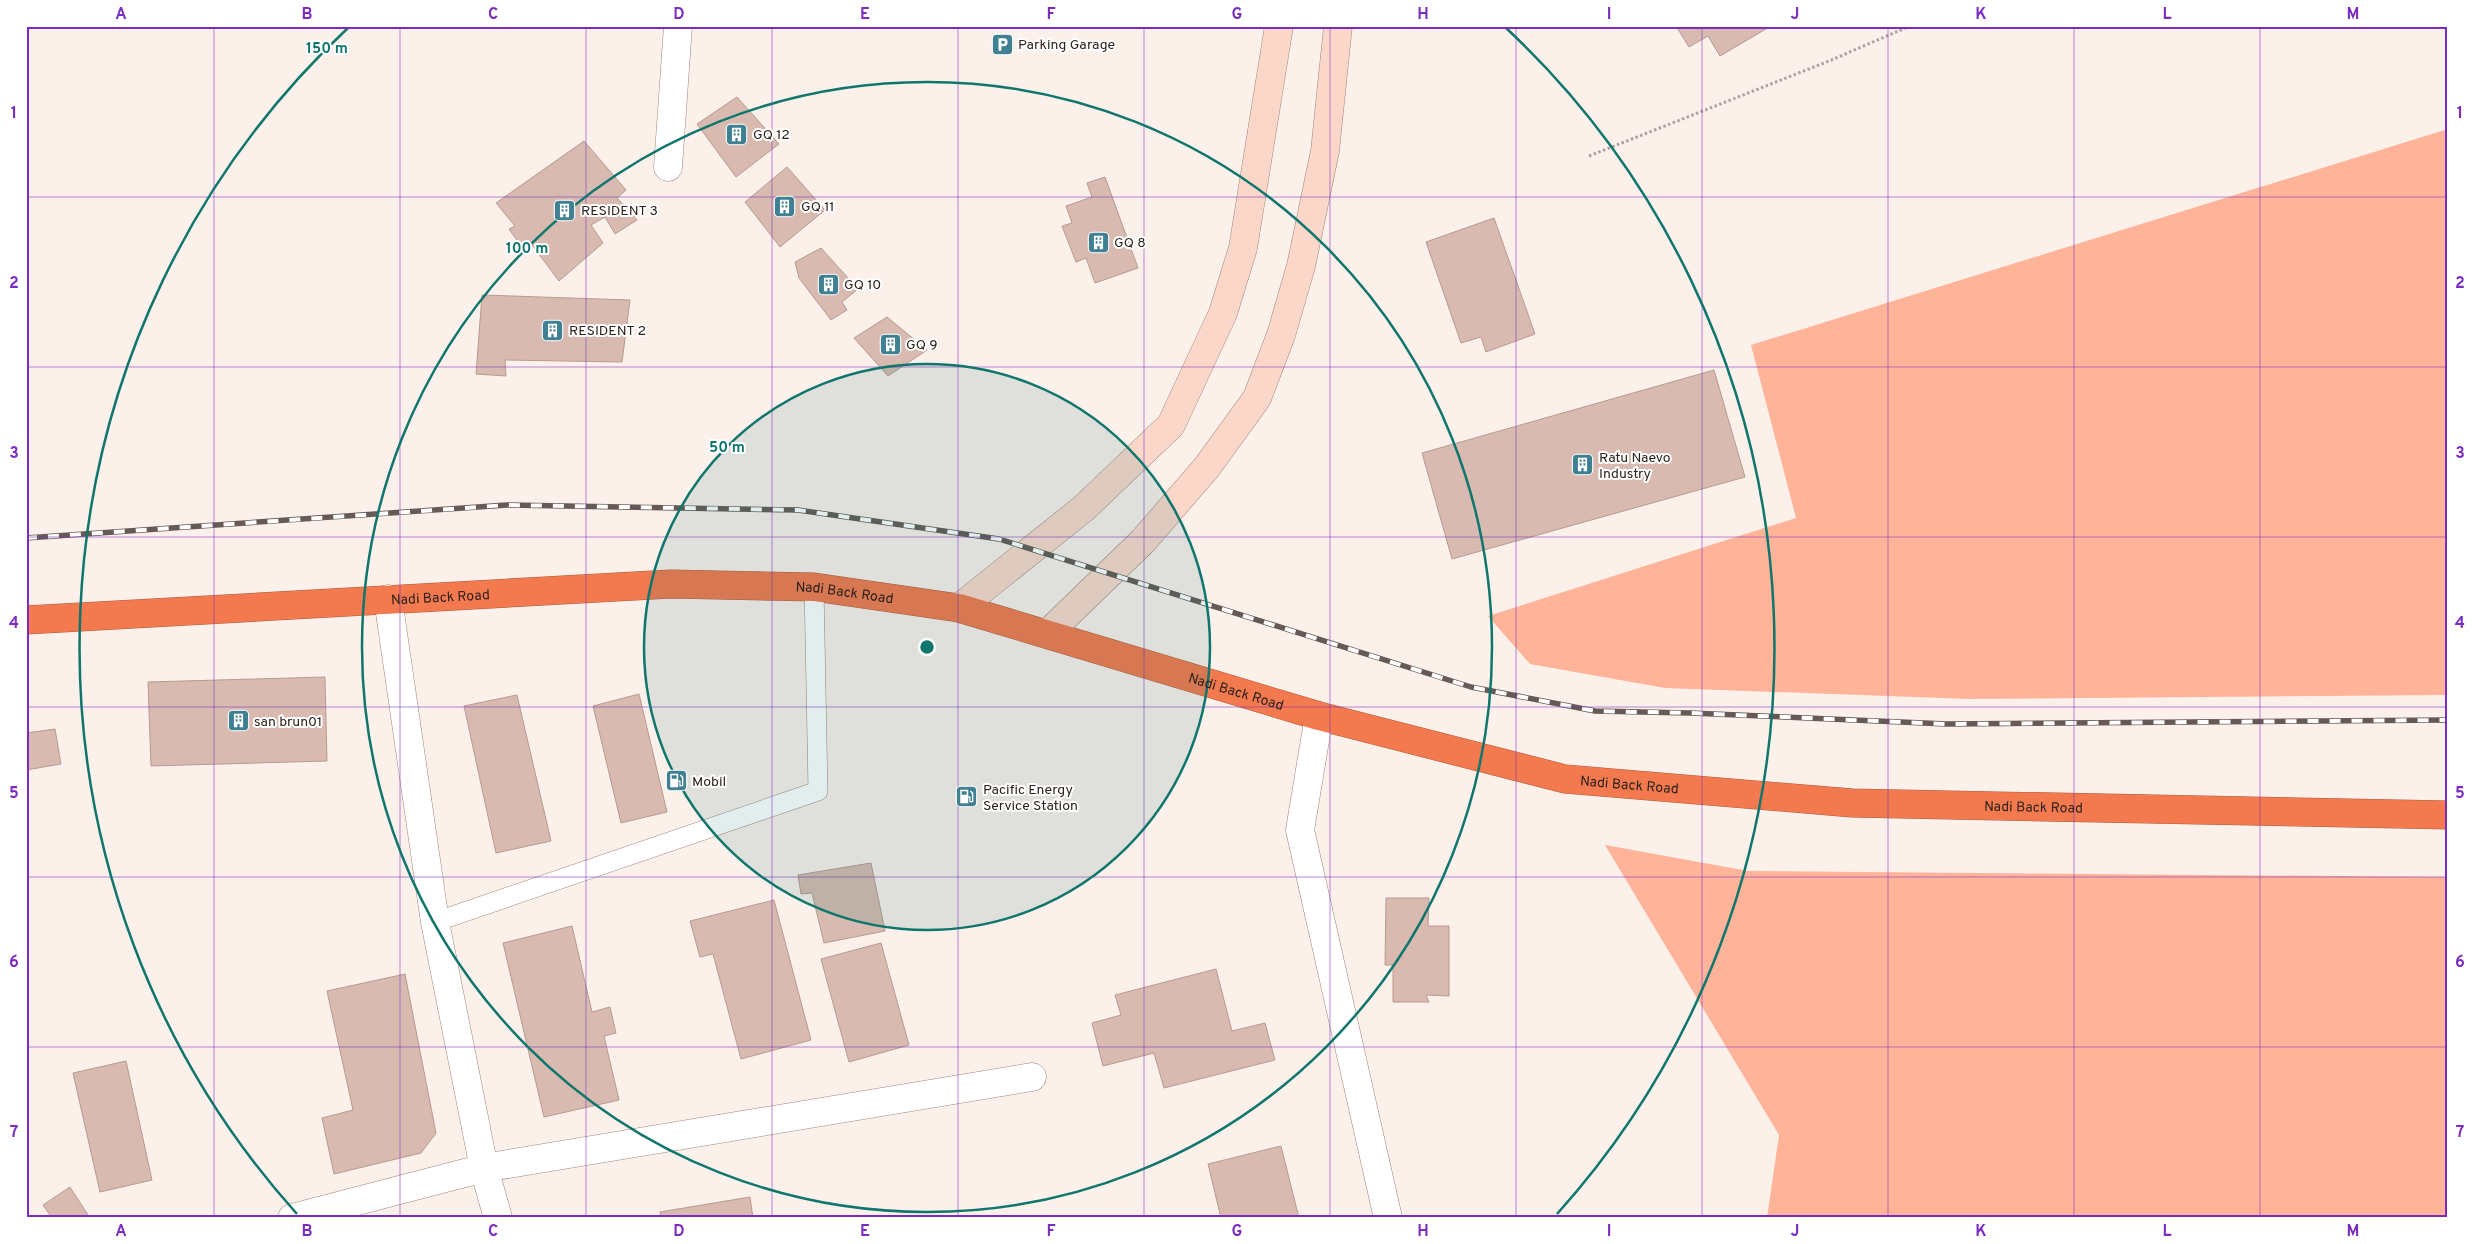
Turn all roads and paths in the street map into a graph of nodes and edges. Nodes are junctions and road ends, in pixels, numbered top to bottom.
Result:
1 (678, 26) edge
2 (1279, 26) edge
3 (1338, 26) edge
4 (1910, 26) edge
5 (1589, 156) dead end
6 (668, 167) dead end
7 (814, 587) junction
8 (388, 599) junction
9 (959, 608) junction
10 (26, 620) edge
11 (1047, 634) junction
12 (1320, 716) junction
13 (2448, 815) edge
14 (435, 922) junction
15 (1032, 1076) dead end
16 (484, 1168) junction
17 (292, 1218) edge
18 (498, 1218) edge
19 (1388, 1218) edge

1 - 6 street
2 - 9 main road
3 - 11 main road
4 - 5 path
7 - 8 highway, Nadi Back Road
7 - 9 highway, Nadi Back Road
7 - 14 lane
8 - 10 highway, Nadi Back Road
8 - 14 street
9 - 11 highway, Nadi Back Road
11 - 12 highway, Nadi Back Road
12 - 13 highway, Nadi Back Road
12 - 19 street
14 - 16 street
15 - 16 street
16 - 17 street
16 - 18 street

